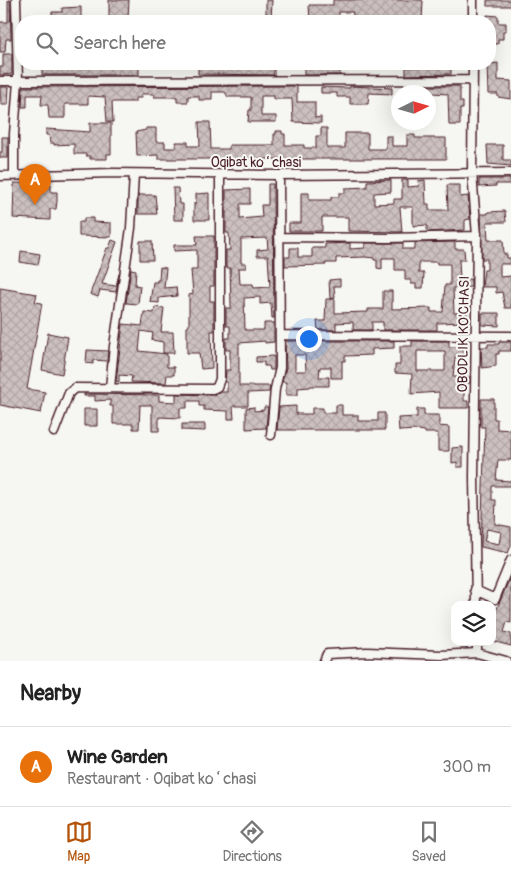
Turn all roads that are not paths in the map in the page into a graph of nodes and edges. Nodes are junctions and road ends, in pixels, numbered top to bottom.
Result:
1 (16, 0) edge
2 (473, 0) edge
3 (16, 15) edge
4 (473, 15) edge
5 (18, 70) edge
6 (473, 70) edge
7 (473, 80) junction
8 (0, 81) edge
9 (18, 81) junction
10 (472, 173) junction
11 (134, 174) junction
12 (511, 174) edge
13 (220, 175) junction
14 (279, 175) junction
15 (0, 176) edge
16 (14, 176) junction
17 (477, 236) junction
18 (279, 238) junction
19 (280, 334) junction
20 (476, 336) junction
21 (511, 336) edge
22 (110, 388) junction
23 (54, 432) dead end
24 (271, 434) dead end
25 (511, 560) edge
26 (475, 590) junction
27 (476, 601) edge
28 (477, 646) edge
29 (477, 653) junction
30 (324, 661) edge
31 (506, 661) edge

1 - 3 street
2 - 4 street
5 - 9 street
6 - 7 street, OBODLIK KO'CHASI
7 - 9 street
7 - 10 street, OBODLIK KO'CHASI
8 - 9 street
9 - 16 street
10 - 12 street, Oqibat koʻchasi
10 - 14 street, Oqibat koʻchasi
10 - 17 street, OBODLIK KO'CHASI
11 - 13 street, Oqibat koʻchasi
11 - 16 street, Oqibat koʻchasi
11 - 22 street
13 - 14 street, Oqibat koʻchasi
13 - 22 street
14 - 18 street
15 - 16 street, Oqibat koʻchasi
17 - 18 street
17 - 20 street, OBODLIK KO'CHASI
18 - 19 street
19 - 20 street
19 - 24 street
20 - 21 street
20 - 26 street, OBODLIK KO'CHASI
22 - 23 street
25 - 26 street
26 - 27 street, OBODLIK KO'CHASI
28 - 29 street
29 - 30 street
29 - 31 street

